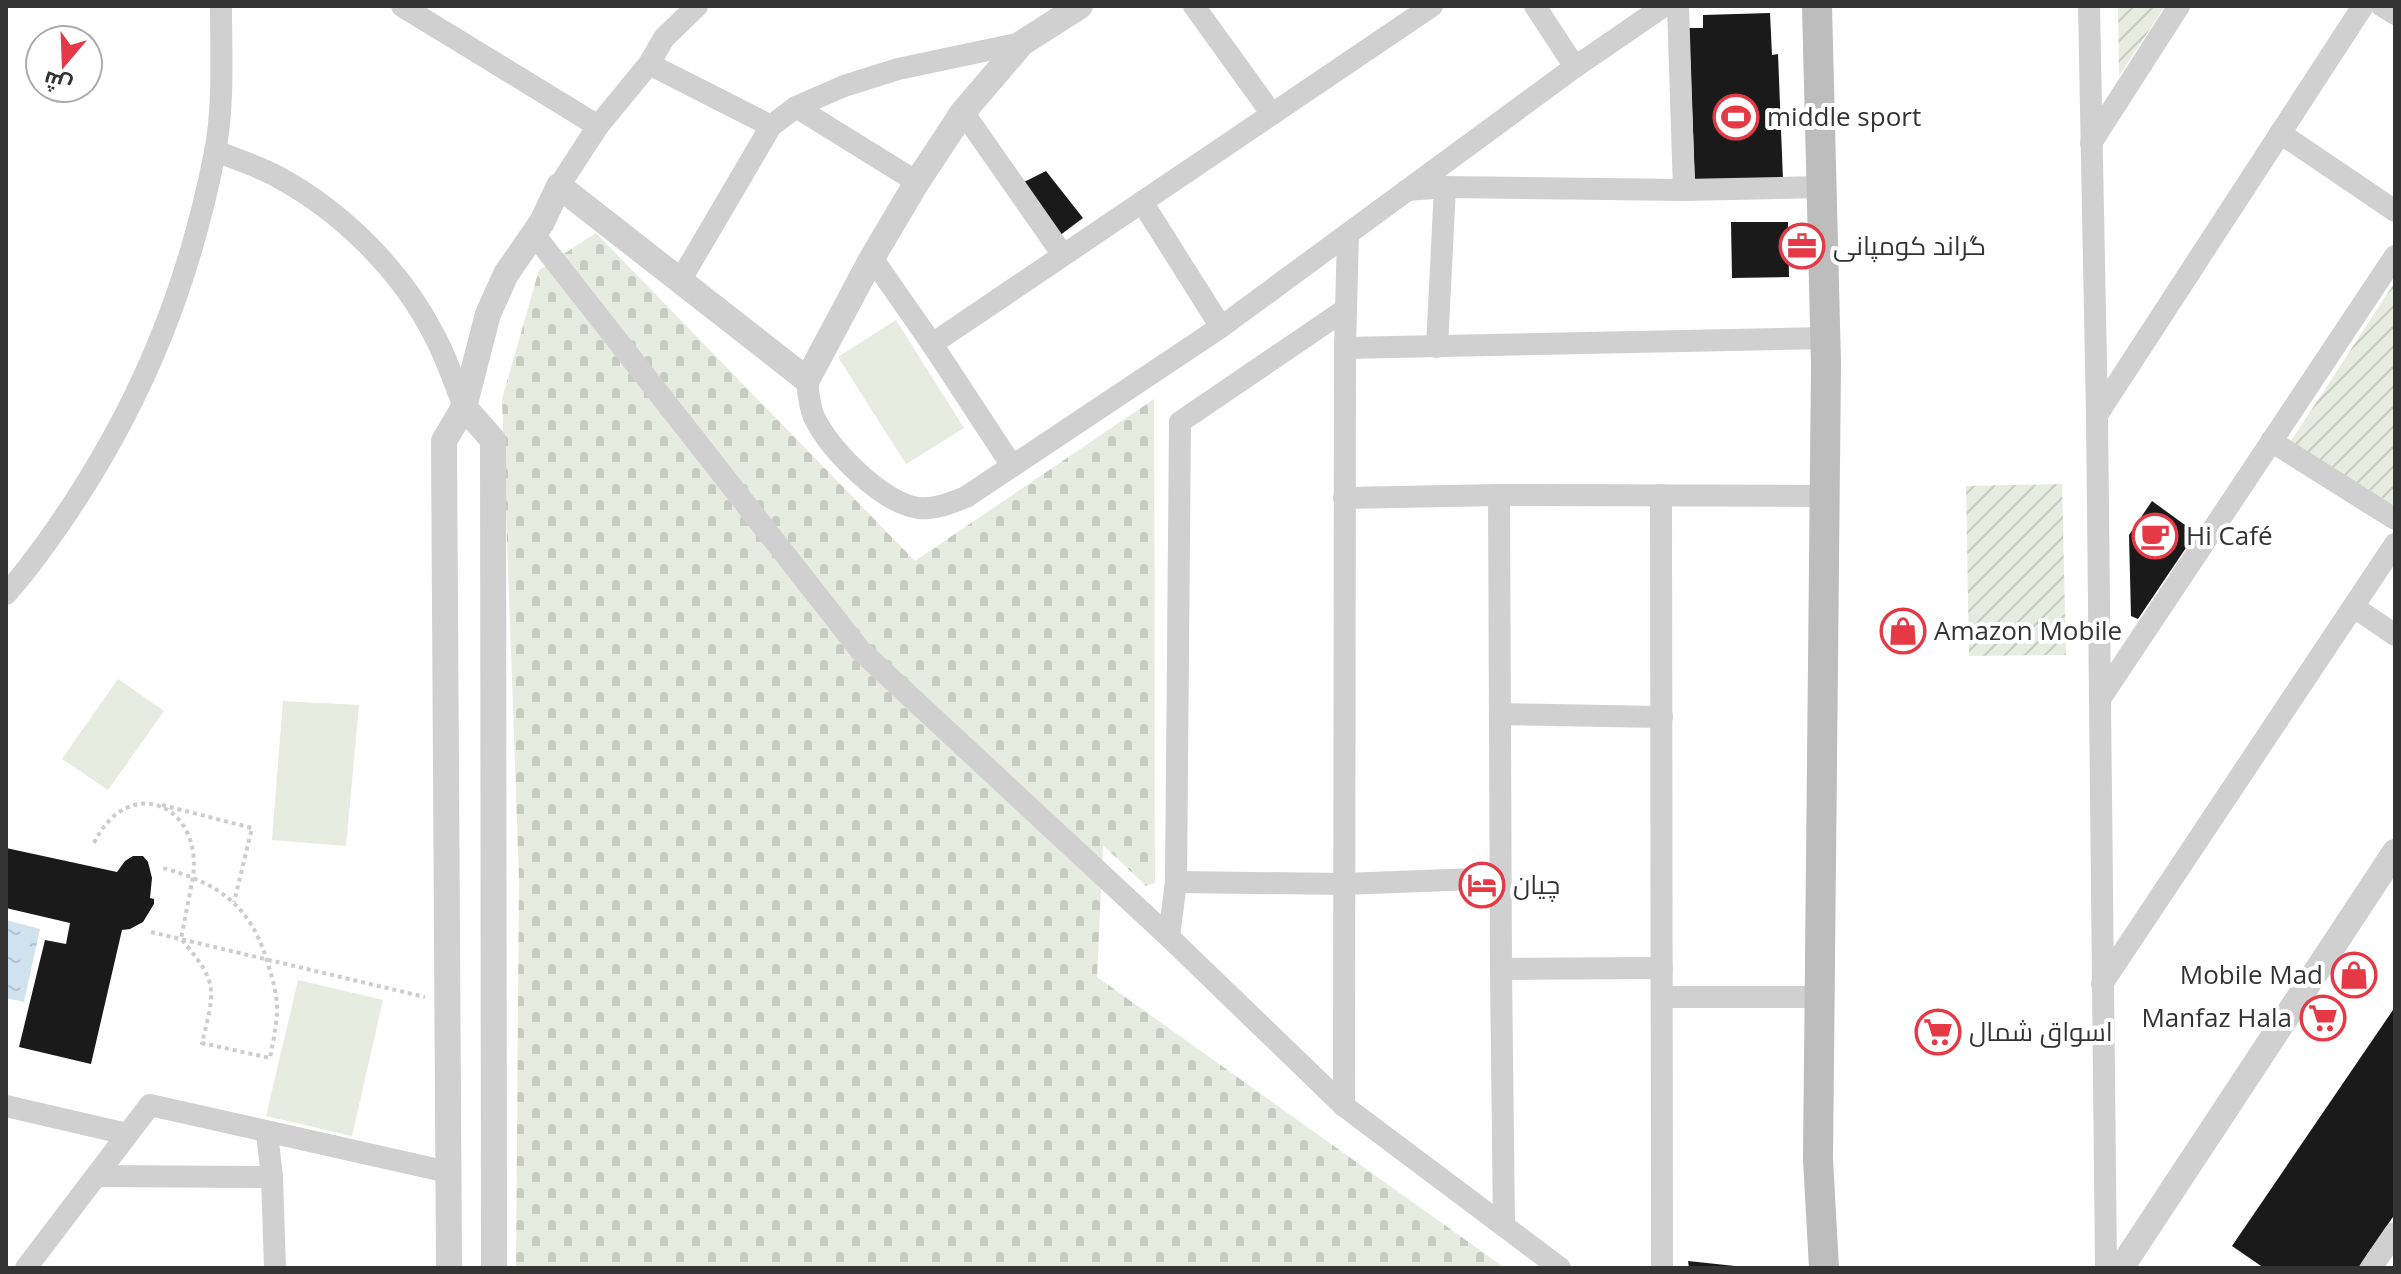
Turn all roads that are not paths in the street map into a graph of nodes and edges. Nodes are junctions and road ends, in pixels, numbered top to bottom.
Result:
1 (221, 6) edge
2 (402, 6) edge
3 (1080, 6) edge
4 (1194, 6) edge
5 (1432, 6) edge
6 (1535, 6) edge
7 (1664, 6) edge
8 (1678, 6) edge
9 (1817, 6) edge
10 (2089, 6) edge
11 (2179, 6) edge
12 (2363, 6) edge
13 (2382, 6) edge
14 (692, 7) edge
15 (2395, 14) edge
16 (1022, 43) junction
17 (649, 64) junction
18 (1575, 67) junction
19 (796, 107) junction
20 (963, 112) junction
21 (1272, 114) junction
22 (598, 126) junction
23 (771, 126) junction
24 (2280, 133) junction
25 (2091, 143) junction
26 (215, 151) junction
27 (917, 182) junction
28 (559, 186) junction
29 (1445, 187) junction
30 (1822, 187) junction
31 (1406, 190) junction
32 (1684, 190) junction
33 (1142, 202) junction
34 (2395, 211) edge
35 (533, 233) junction
36 (1348, 234) junction
37 (1063, 255) junction
38 (2395, 256) edge
39 (872, 258) junction
40 (680, 281) junction
41 (1346, 309) junction
42 (1221, 327) junction
43 (1825, 338) junction
44 (932, 344) junction
45 (1437, 347) junction
46 (1345, 348) junction
47 (807, 380) junction
48 (464, 407) junction
49 (2097, 415) junction
50 (2271, 441) junction
51 (1012, 466) junction
52 (1499, 495) junction
53 (1661, 495) junction
54 (1824, 496) junction
55 (1344, 498) junction
56 (2395, 519) edge
57 (2395, 544) edge
58 (6, 594) edge
59 (2354, 607) junction
60 (2395, 635) edge
61 (2100, 699) junction
62 (1500, 714) junction
63 (1662, 717) junction
64 (2394, 855) edge
65 (1500, 878) junction
66 (1176, 882) junction
67 (1344, 884) junction
68 (1169, 937) junction
69 (1662, 968) junction
70 (1501, 969) junction
71 (2102, 984) junction
72 (1662, 997) junction
73 (1819, 997) junction
74 (6, 1106) edge
75 (1344, 1106) junction
76 (267, 1133) junction
77 (127, 1134) junction
78 (448, 1172) junction
79 (96, 1176) junction
80 (272, 1177) junction
81 (1504, 1226) junction
82 (2392, 1245) edge
83 (494, 1262) edge
84 (449, 1264) edge
85 (26, 1268) edge
86 (275, 1268) edge
87 (1560, 1268) edge
88 (1662, 1268) edge
89 (1824, 1268) edge
90 (2106, 1268) edge
91 (2121, 1268) edge
92 (2371, 1268) edge

1 - 26 street
2 - 22 street
3 - 16 street
4 - 21 street
5 - 21 street
6 - 18 street
7 - 18 street
8 - 32 street
9 - 30 main road
10 - 25 street
11 - 25 street
12 - 24 street
13 - 15 street
14 - 17 street
16 - 19 street
16 - 20 street
17 - 22 street
17 - 23 street
18 - 31 street
19 - 23 street
19 - 27 street
20 - 27 street
20 - 37 street
21 - 33 street
22 - 28 street
23 - 40 street
24 - 34 street
24 - 49 street
25 - 49 street
26 - 48 street
26 - 58 street
27 - 39 street
28 - 35 street
28 - 40 street
29 - 31 street
29 - 32 street
29 - 45 street
30 - 32 street
30 - 43 main road
31 - 36 street
33 - 37 street
33 - 42 street
35 - 48 street
35 - 68 street
36 - 41 street
36 - 42 street
37 - 44 street
38 - 50 street
39 - 44 street
39 - 47 street
40 - 47 street
41 - 46 street
41 - 66 street
42 - 51 street
43 - 45 street
43 - 54 main road
44 - 51 street
45 - 46 street
46 - 55 street
47 - 51 street
48 - 78 street
48 - 83 street
49 - 61 street
50 - 56 street
50 - 61 street
52 - 53 street
52 - 55 street
52 - 62 street
53 - 54 street
53 - 63 street
54 - 73 main road
55 - 67 street
57 - 59 street
59 - 60 street
59 - 71 street
61 - 71 street
62 - 63 street
62 - 65 street
63 - 69 street
64 - 91 street
65 - 67 street
65 - 70 street
66 - 67 street
66 - 68 street
67 - 75 street
68 - 75 street
69 - 70 street
69 - 72 street
70 - 81 street
71 - 90 street
72 - 73 street
72 - 88 street
73 - 89 main road
74 - 77 street
75 - 81 street
76 - 77 street
76 - 78 street
76 - 80 street
77 - 79 street
78 - 84 street
79 - 80 street
79 - 85 street
80 - 86 street
81 - 87 street
82 - 92 street
83 - 84 street

